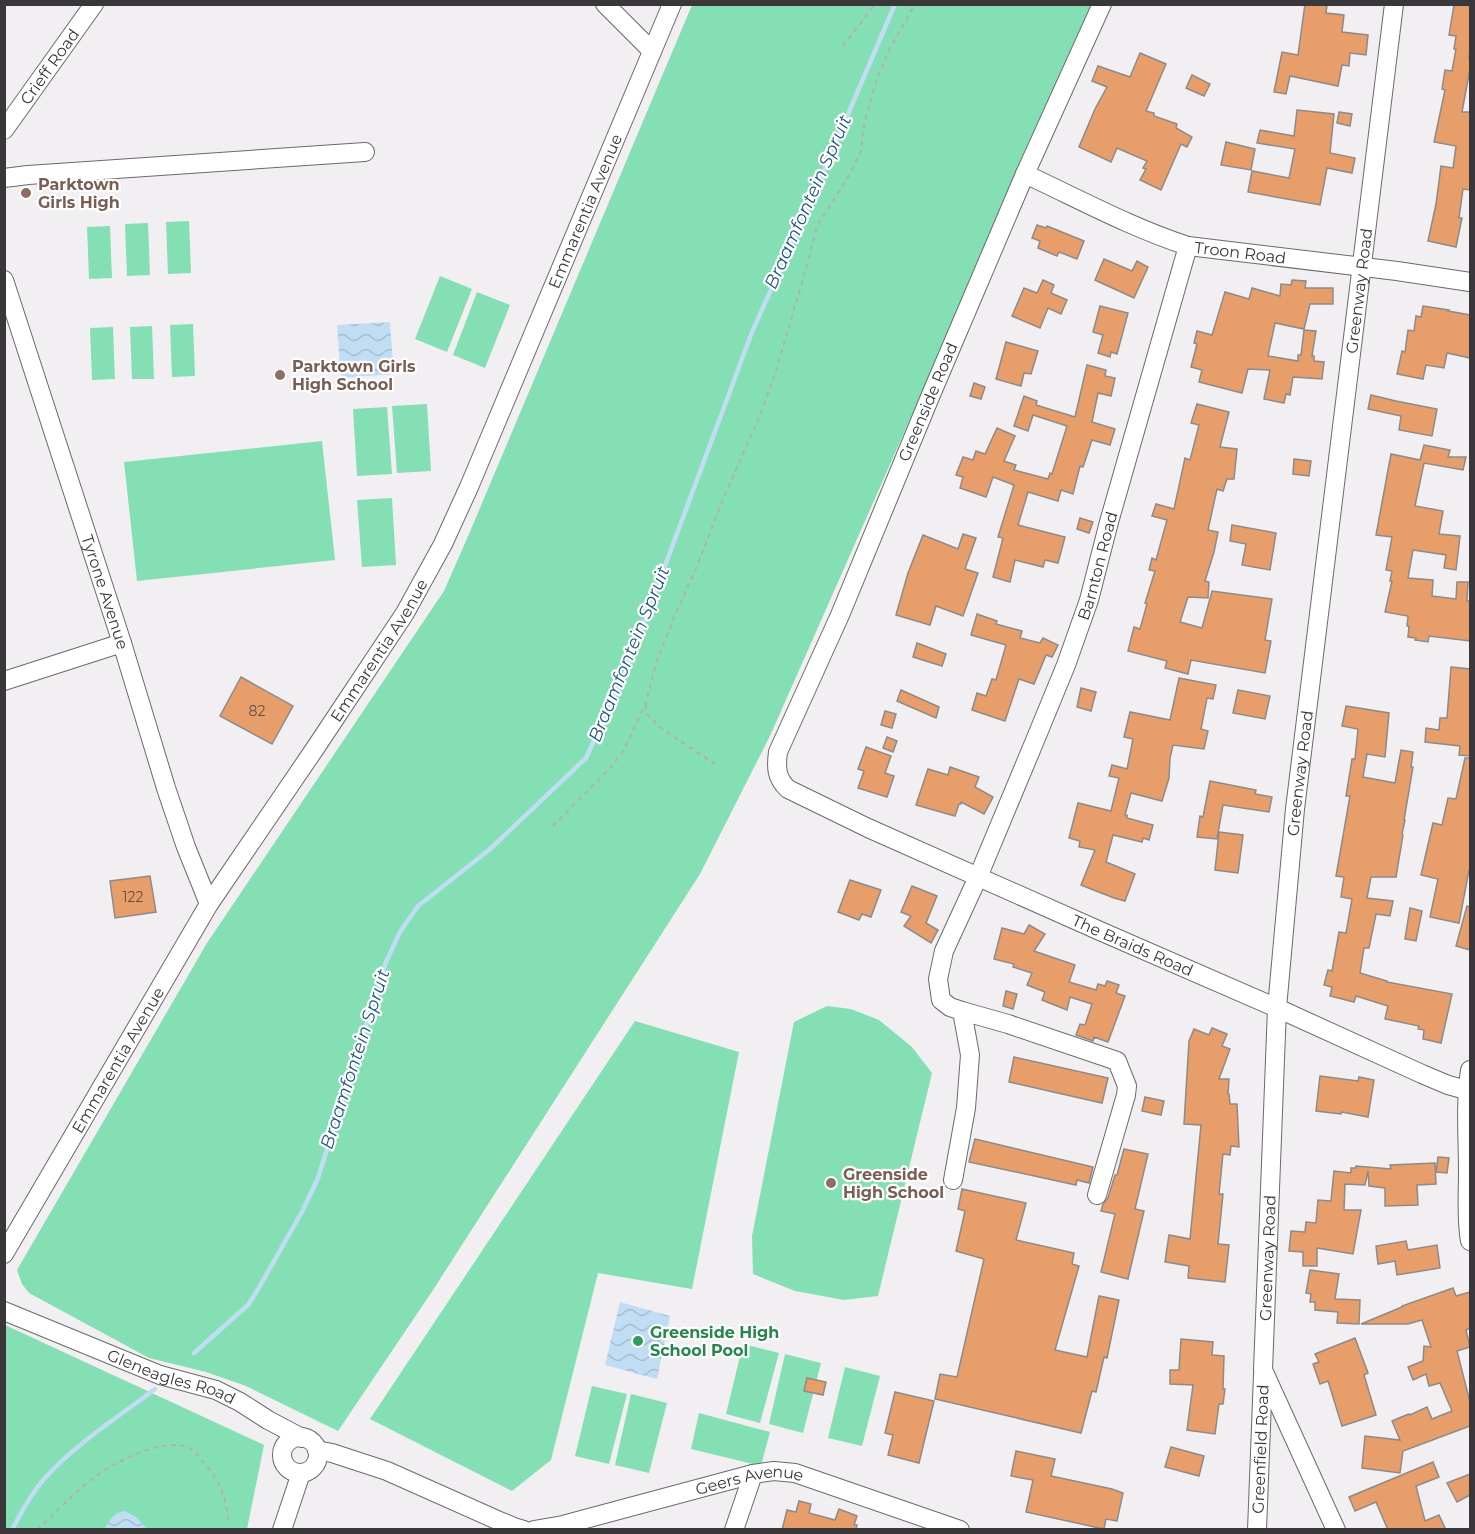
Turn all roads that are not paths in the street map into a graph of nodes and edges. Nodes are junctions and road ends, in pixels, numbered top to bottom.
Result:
1 (94, 4) edge
2 (604, 4) edge
3 (672, 4) edge
4 (1102, 4) edge
5 (1394, 4) edge
6 (652, 51) junction
7 (4, 130) edge
8 (365, 152) dead end
9 (1025, 174) junction
10 (4, 178) edge
11 (1188, 246) junction
12 (1362, 267) junction
13 (4, 280) edge
14 (1470, 282) edge
15 (122, 643) junction
16 (4, 681) edge
17 (799, 795) joint
18 (978, 877) junction
19 (209, 904) junction
20 (1277, 1008) junction
21 (962, 1011) junction
22 (1470, 1070) edge
23 (1469, 1091) edge
24 (953, 1180) dead end
25 (1096, 1196) dead end
26 (1470, 1241) edge
27 (7, 1249) edge
28 (4, 1298) edge
29 (4, 1311) edge
30 (71, 1338) junction
31 (1263, 1370) junction
32 (268, 1420) junction
33 (302, 1438) junction
34 (317, 1450) junction
35 (283, 1455) junction
36 (301, 1473) junction
37 (753, 1474) junction
38 (282, 1530) edge
39 (524, 1530) edge
40 (534, 1530) edge
41 (734, 1530) edge
42 (960, 1530) edge
43 (1257, 1530) edge
44 (1336, 1530) edge

1 - 7 street, Crieff Road
2 - 6 street
3 - 6 street, Emmarentia Avenue
4 - 9 street, Greenside Road
5 - 12 street, Greenway Road
6 - 19 street, Emmarentia Avenue
8 - 10 street
9 - 11 street, Troon Road
9 - 17 street, Greenside Road
11 - 12 street, Troon Road
11 - 18 street, Barnton Road
12 - 14 street, Troon Road
12 - 20 street, Greenway Road
13 - 15 street, Tyrone Avenue
15 - 16 street
15 - 19 street, Tyrone Avenue
17 - 18 street, The Braids Road
18 - 20 street, The Braids Road
18 - 21 street, Barnton Road
19 - 27 street, Emmarentia Avenue
20 - 23 street, The Braids Road
20 - 31 street, Greenway Road
21 - 24 street
21 - 25 street
22 - 23 street
23 - 26 street
28 - 30 street, Gleneagles Road
29 - 30 street, Gleneagles Road
30 - 32 street, Gleneagles Road
31 - 43 street, Greenfield Road
31 - 44 street, Greenway Road
32 - 33 street, Gleneagles Road
32 - 35 street
33 - 34 street
33 - 35 street
34 - 36 street
34 - 39 street
35 - 36 street
36 - 38 street
37 - 40 street, Geers Avenue
37 - 41 street
37 - 42 street, Geers Avenue

